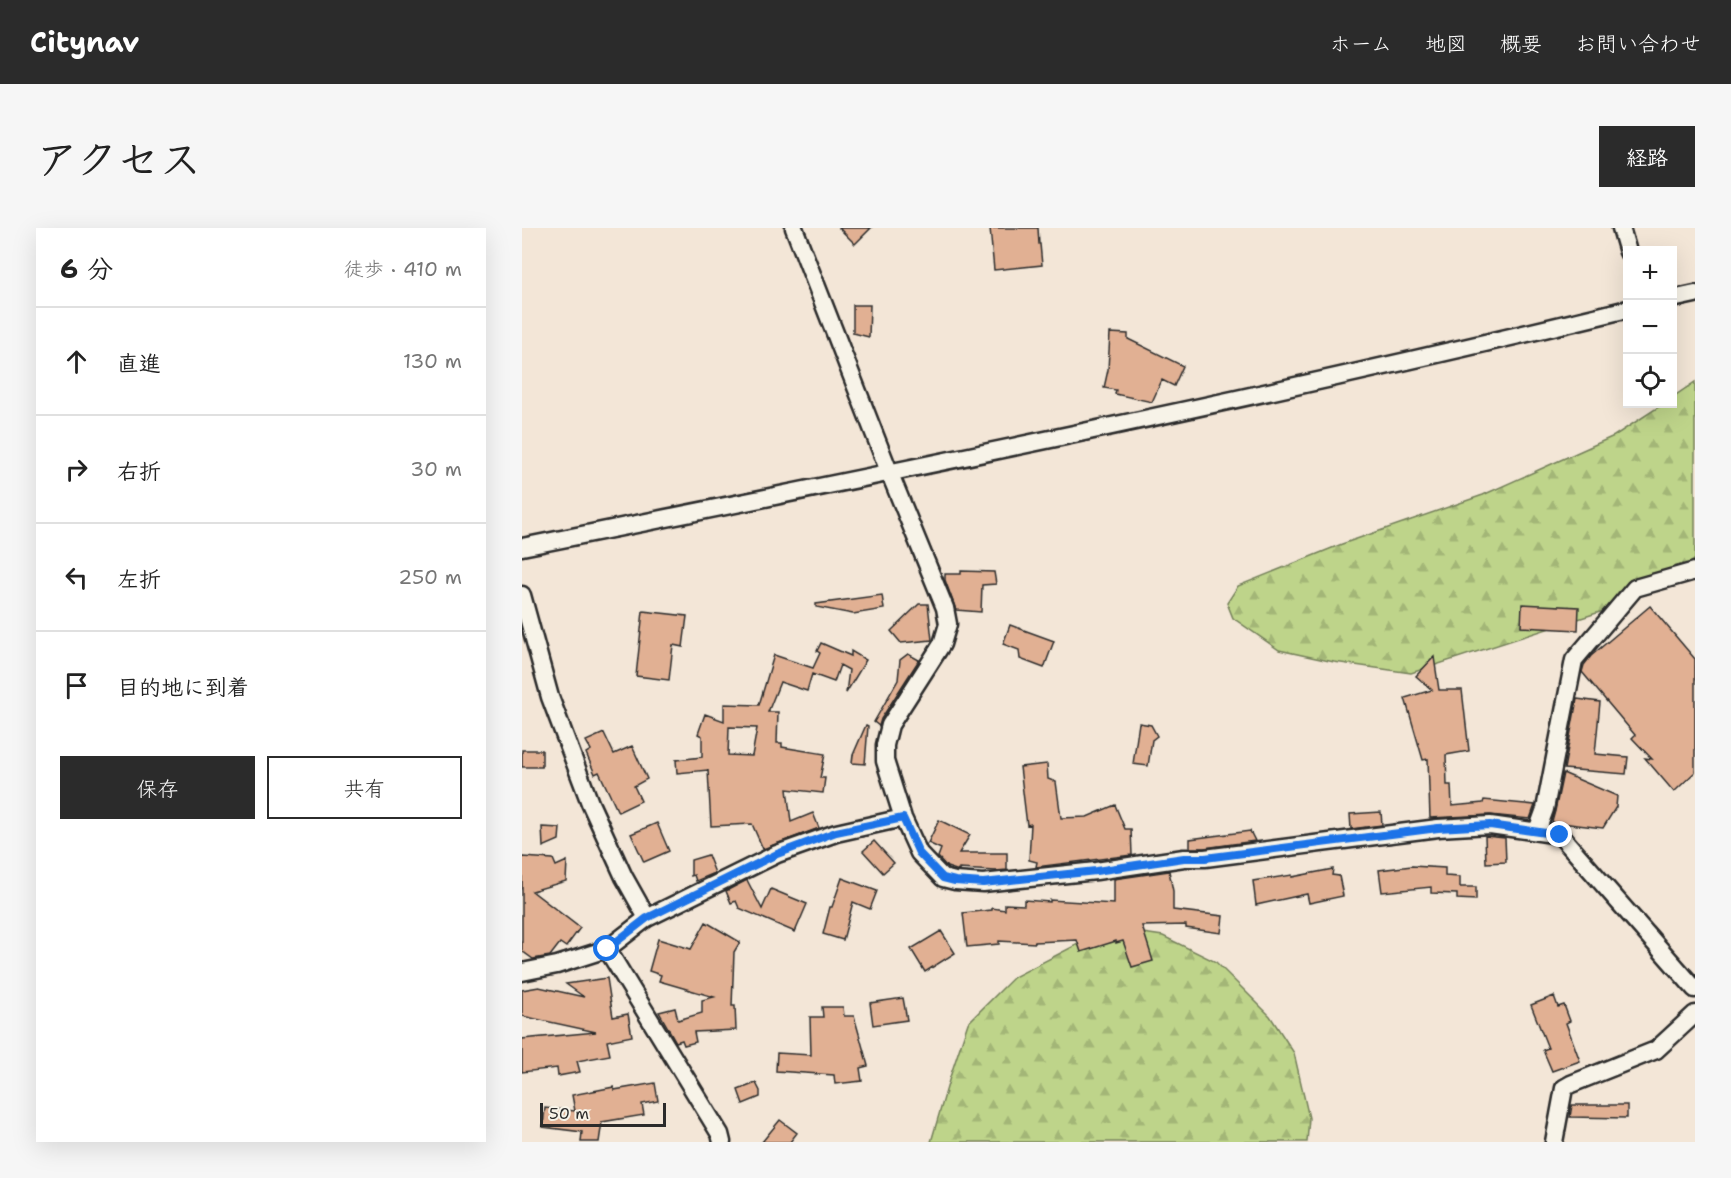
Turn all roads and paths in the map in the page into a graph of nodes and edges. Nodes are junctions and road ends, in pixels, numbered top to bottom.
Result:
1 (794, 228) edge
2 (1621, 228) edge
3 (1626, 246) edge
4 (1695, 294) edge
5 (1677, 298) edge
6 (1623, 310) edge
7 (890, 474) junction
8 (522, 548) edge
9 (1695, 571) edge
10 (522, 595) edge
11 (903, 818) junction
12 (1537, 831) junction
13 (647, 918) junction
14 (607, 949) junction
15 (522, 972) edge
16 (1695, 988) edge
17 (1695, 1014) edge
18 (722, 1142) edge
19 (1554, 1142) edge

1 - 7 street
2 - 3 street
4 - 5 street
6 - 7 street
7 - 8 street
7 - 11 street
9 - 12 street
10 - 13 street
11 - 12 street
11 - 13 street
12 - 16 street
13 - 14 street
14 - 15 street
14 - 18 street
17 - 19 street

